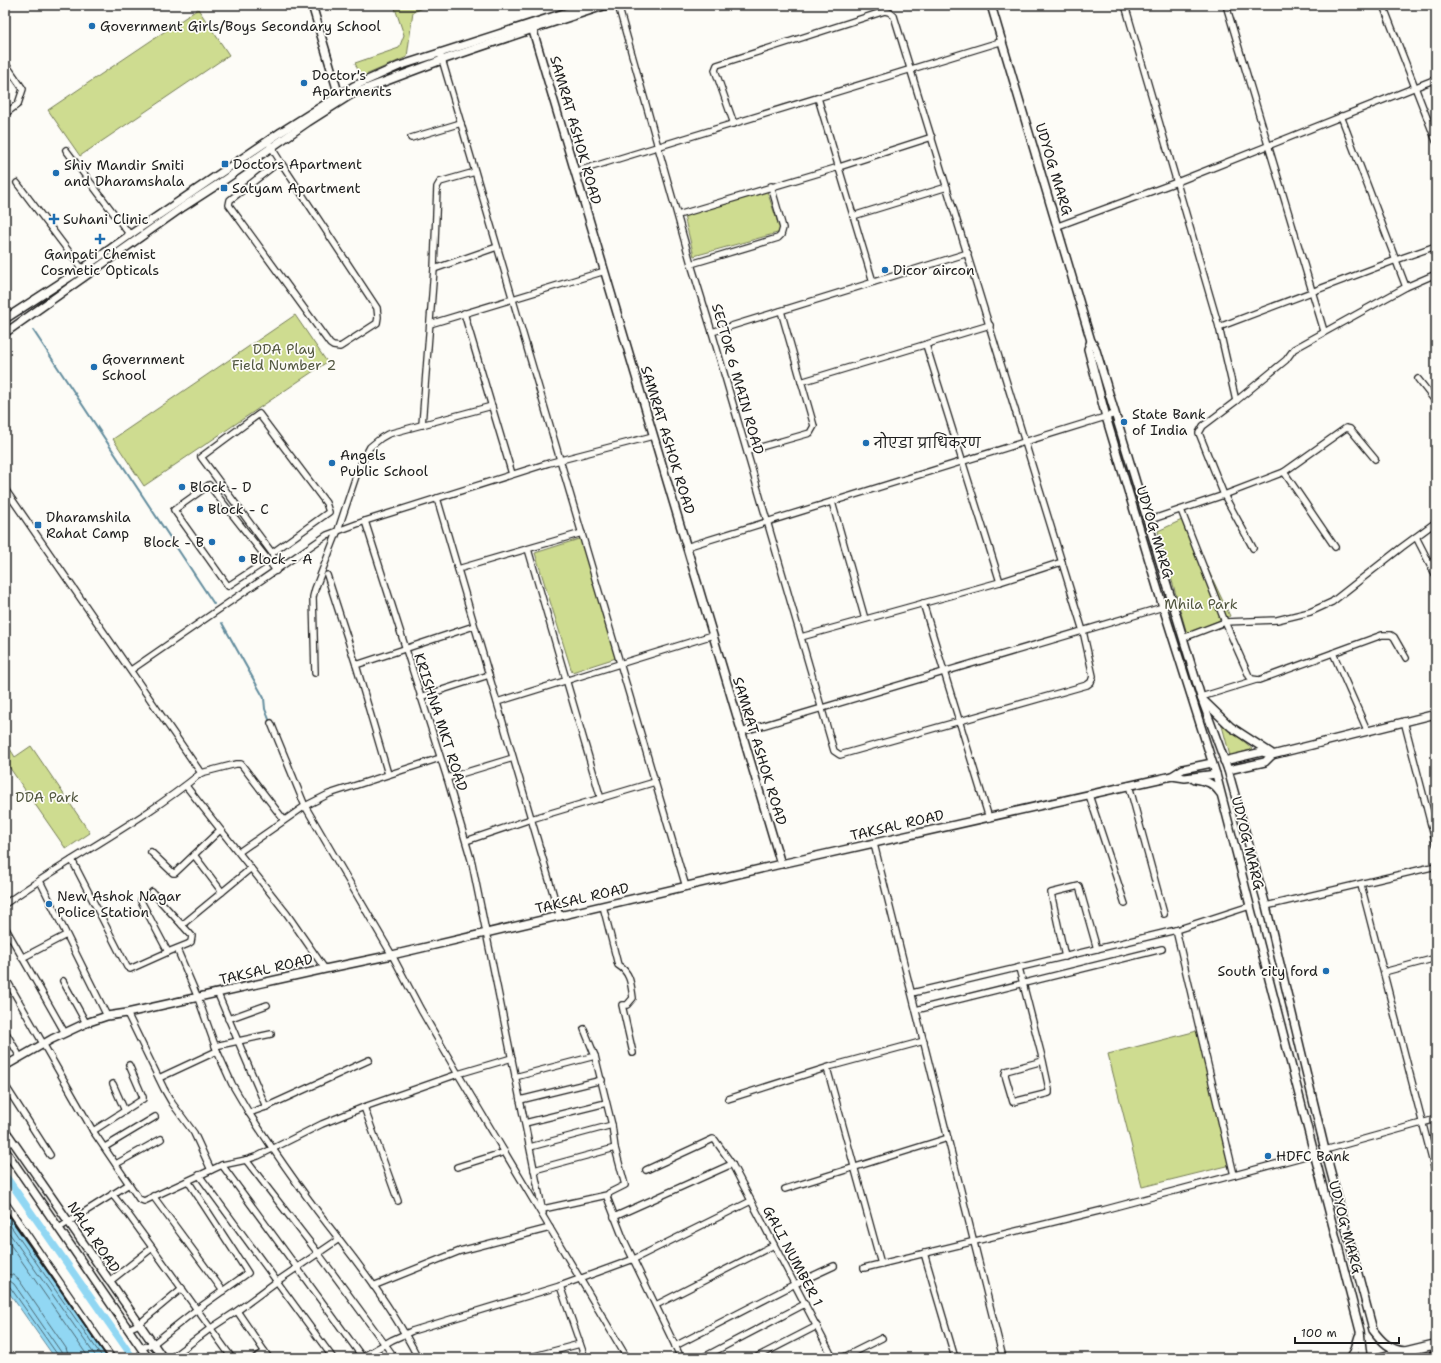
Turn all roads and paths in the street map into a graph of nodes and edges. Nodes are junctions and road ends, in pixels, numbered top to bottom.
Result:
1 (312, 5) edge
2 (589, 5) edge
3 (607, 5) edge
4 (618, 5) edge
5 (991, 5) edge
6 (1125, 5) edge
7 (1226, 5) edge
8 (1383, 5) edge
9 (532, 26) junction
10 (1003, 41) junction
11 (439, 52) junction
12 (442, 60) junction
13 (5, 63) edge
14 (912, 69) junction
15 (1436, 79) edge
16 (1415, 88) junction
17 (340, 98) junction
18 (818, 98) junction
19 (5, 114) edge
20 (1341, 116) junction
21 (461, 123) junction
22 (734, 124) junction
23 (932, 137) junction
24 (411, 138) dead end
25 (267, 141) junction
26 (1436, 141) edge
27 (659, 146) junction
28 (1268, 146) junction
29 (272, 148) junction
30 (66, 150) dead end
31 (280, 161) junction
32 (839, 167) junction
33 (475, 172) junction
34 (575, 172) junction
35 (1177, 182) junction
36 (18, 183) dead end
37 (771, 186) junction
38 (948, 187) junction
39 (181, 204) junction
40 (678, 215) junction
41 (853, 216) junction
42 (1058, 226) junction
43 (130, 235) junction
44 (1436, 246) edge
45 (497, 248) junction
46 (968, 253) junction
47 (1396, 260) junction
48 (691, 264) junction
49 (82, 269) junction
50 (434, 269) junction
51 (604, 271) junction
52 (1436, 274) edge
53 (873, 282) junction
54 (1406, 286) junction
55 (1313, 292) junction
56 (512, 298) junction
57 (781, 310) junction
58 (464, 313) junction
59 (6, 317) edge
60 (430, 324) junction
61 (990, 325) junction
62 (13, 327) junction
63 (1219, 327) junction
64 (1324, 331) junction
65 (712, 332) junction
66 (5, 333) edge
67 (1091, 341) junction
68 (926, 345) junction
69 (1418, 379) dead end
70 (801, 382) junction
71 (1236, 401) junction
72 (1436, 402) edge
73 (492, 406) junction
74 (1115, 414) junction
75 (1106, 417) junction
76 (422, 425) junction
77 (653, 436) junction
78 (1025, 442) junction
79 (747, 451) junction
80 (1375, 459) dead end
81 (560, 460) junction
82 (962, 462) junction
83 (1284, 472) junction
84 (512, 474) junction
85 (5, 489) edge
86 (1224, 495) junction
87 (437, 498) junction
88 (832, 502) junction
89 (1181, 510) junction
90 (365, 520) junction
91 (1147, 521) junction
92 (768, 522) junction
93 (1436, 522) edge
94 (338, 530) junction
95 (582, 533) junction
96 (1416, 537) junction
97 (686, 547) junction
98 (1335, 547) dead end
99 (1253, 548) dead end
100 (528, 549) junction
101 (272, 553) junction
102 (268, 560) junction
103 (1062, 562) junction
104 (458, 569) junction
105 (278, 570) junction
106 (327, 575) dead end
107 (1436, 576) edge
108 (1000, 582) junction
109 (923, 603) junction
110 (1163, 607) junction
111 (865, 619) junction
112 (1225, 622) junction
113 (474, 626) junction
114 (1083, 631) junction
115 (713, 636) junction
116 (801, 637) junction
117 (1183, 638) junction
118 (406, 649) junction
119 (1333, 653) junction
120 (1406, 658) dead end
121 (620, 664) junction
122 (356, 665) junction
123 (131, 670) junction
124 (944, 672) junction
125 (315, 673) dead end
126 (489, 675) junction
127 (567, 680) junction
128 (1256, 680) junction
129 (420, 697) junction
130 (1201, 697) junction
131 (497, 702) junction
132 (821, 708) junction
133 (1436, 714) edge
134 (959, 720) junction
135 (1404, 721) junction
136 (271, 723) dead end
137 (1367, 730) junction
138 (741, 732) junction
139 (1272, 754) junction
140 (440, 758) junction
141 (513, 758) junction
142 (1224, 761) junction
143 (1212, 763) junction
144 (1228, 770) junction
145 (201, 773) junction
146 (388, 774) junction
147 (1216, 774) junction
148 (1172, 776) junction
149 (447, 778) junction
150 (1185, 778) junction
151 (655, 782) junction
152 (186, 786) junction
153 (1129, 786) junction
154 (1089, 795) junction
155 (1222, 796) junction
156 (601, 799) junction
157 (305, 806) junction
158 (989, 818) junction
159 (531, 819) junction
160 (284, 820) junction
161 (220, 830) junction
162 (466, 841) junction
163 (874, 844) junction
164 (1436, 844) edge
165 (151, 852) dead end
166 (238, 852) junction
167 (194, 855) junction
168 (72, 860) junction
169 (780, 864) junction
170 (1436, 866) edge
171 (250, 869) junction
172 (40, 881) junction
173 (1361, 884) junction
174 (686, 887) junction
175 (152, 892) dead end
176 (222, 892) junction
177 (141, 901) dead end
178 (5, 904) edge
179 (1125, 904) dead end
180 (603, 906) junction
181 (1250, 906) junction
182 (1266, 906) junction
183 (1164, 914) dead end
184 (560, 917) junction
185 (182, 924) junction
186 (5, 927) edge
187 (1176, 930) junction
188 (487, 933) junction
189 (66, 935) junction
190 (177, 949) junction
191 (1097, 949) junction
192 (1162, 949) dead end
193 (168, 952) junction
194 (392, 955) junction
195 (1065, 957) junction
196 (22, 958) junction
197 (1436, 958) edge
198 (1020, 968) junction
199 (325, 969) junction
200 (1384, 972) junction
201 (5, 977) edge
202 (63, 981) dead end
203 (1022, 983) junction
204 (912, 993) junction
205 (218, 994) junction
206 (198, 998) junction
207 (268, 1005) dead end
208 (916, 1010) junction
209 (127, 1013) junction
210 (107, 1016) junction
211 (228, 1019) junction
212 (86, 1023) junction
213 (584, 1029) dead end
214 (5, 1031) edge
215 (64, 1033) junction
216 (271, 1034) dead end
217 (238, 1040) junction
218 (924, 1041) junction
219 (43, 1044) junction
220 (216, 1048) junction
221 (633, 1053) dead end
222 (595, 1056) junction
223 (20, 1057) junction
224 (512, 1058) junction
225 (370, 1060) dead end
226 (1042, 1061) junction
227 (129, 1065) dead end
228 (5, 1066) edge
229 (827, 1068) junction
230 (458, 1074) junction
231 (515, 1077) junction
232 (159, 1078) junction
233 (602, 1080) junction
234 (113, 1084) dead end
235 (5, 1086) edge
236 (728, 1099) dead end
237 (520, 1100) junction
238 (606, 1103) junction
239 (266, 1107) junction
240 (364, 1107) junction
241 (125, 1111) junction
242 (249, 1113) junction
243 (155, 1117) dead end
244 (1436, 1119) edge
245 (525, 1123) junction
246 (1422, 1123) junction
247 (612, 1125) junction
248 (5, 1130) edge
249 (93, 1131) junction
250 (948, 1138) junction
251 (161, 1139) dead end
252 (105, 1147) junction
253 (530, 1147) junction
254 (272, 1148) junction
255 (615, 1148) junction
256 (5, 1150) edge
257 (1326, 1150) junction
258 (505, 1152) junction
259 (1314, 1154) junction
260 (50, 1155) dead end
261 (246, 1160) junction
262 (116, 1164) junction
263 (732, 1164) junction
264 (222, 1165) junction
265 (456, 1167) dead end
266 (854, 1167) junction
267 (211, 1170) junction
268 (534, 1170) junction
269 (646, 1170) dead end
270 (1234, 1174) junction
271 (199, 1175) junction
272 (1436, 1175) edge
273 (188, 1181) junction
274 (129, 1184) junction
275 (785, 1189) dead end
276 (49, 1194) junction
277 (112, 1194) junction
278 (607, 1195) junction
279 (153, 1196) junction
280 (40, 1200) junction
281 (398, 1201) dead end
282 (751, 1201) junction
283 (5, 1202) edge
284 (543, 1210) junction
285 (614, 1217) junction
286 (544, 1218) junction
287 (68, 1222) junction
288 (59, 1228) junction
289 (550, 1228) junction
290 (339, 1239) junction
291 (974, 1240) junction
292 (774, 1245) junction
293 (152, 1248) junction
294 (318, 1253) junction
295 (924, 1253) junction
296 (634, 1259) junction
297 (881, 1264) junction
298 (834, 1266) dead end
299 (297, 1267) junction
300 (864, 1268) dead end
301 (580, 1279) junction
302 (109, 1282) junction
303 (276, 1282) junction
304 (795, 1284) junction
305 (373, 1286) junction
306 (560, 1286) junction
307 (182, 1288) junction
308 (223, 1291) junction
309 (805, 1304) junction
310 (656, 1305) junction
311 (196, 1310) junction
312 (237, 1311) junction
313 (139, 1324) junction
314 (817, 1326) junction
315 (211, 1328) junction
316 (128, 1329) junction
317 (1360, 1331) junction
318 (406, 1333) junction
319 (882, 1338) dead end
320 (153, 1344) junction
321 (385, 1344) junction
322 (580, 1344) junction
323 (1436, 1344) edge
324 (675, 1346) junction
325 (141, 1348) junction
326 (1408, 1351) junction
327 (265, 1352) junction
328 (112, 1358) edge
329 (148, 1358) edge
330 (162, 1358) edge
331 (171, 1358) edge
332 (232, 1358) edge
333 (256, 1358) edge
334 (269, 1358) edge
335 (333, 1358) edge
336 (362, 1358) edge
337 (395, 1358) edge
338 (418, 1358) edge
339 (527, 1358) edge
340 (585, 1358) edge
341 (626, 1358) edge
342 (681, 1358) edge
343 (702, 1358) edge
344 (755, 1358) edge
345 (833, 1358) edge
346 (842, 1358) edge
347 (955, 1358) edge
348 (1003, 1358) edge
349 (1350, 1358) edge
350 (1363, 1358) edge
351 (1380, 1358) edge

1 - 17 street
2 - 9 street
3 - 9 street
4 - 27 street, SECTOR 6 MAIN ROAD
5 - 10 street, UDYOG MARG
6 - 35 street
7 - 28 street
8 - 16 street
9 - 11 street
9 - 12 street
9 - 34 street, SAMRAT ASHOK ROAD
10 - 14 street
10 - 42 street, UDYOG MARG
11 - 12 street
11 - 17 street
12 - 17 street
12 - 21 street
13 - 19 street
14 - 18 street
14 - 22 street
14 - 23 street
15 - 16 street
16 - 20 street
16 - 26 street
17 - 25 street
17 - 29 street
18 - 22 street
18 - 32 street
20 - 28 street
20 - 47 street
21 - 24 street
21 - 33 street
22 - 27 street
23 - 32 street
23 - 38 street
25 - 29 street
25 - 39 street
27 - 34 street
27 - 40 street, SECTOR 6 MAIN ROAD
28 - 35 street
28 - 55 street
29 - 31 street
29 - 39 street
30 - 43 street
31 - 31 street
32 - 37 street
32 - 41 street
33 - 45 street
33 - 50 street
34 - 51 street, SAMRAT ASHOK ROAD
35 - 42 street
35 - 63 street
36 - 49 street
37 - 40 street
37 - 48 street
38 - 41 street
38 - 46 street
39 - 43 street
39 - 62 street
40 - 48 street, SECTOR 6 MAIN ROAD
41 - 53 street
42 - 67 street, UDYOG MARG
43 - 49 street
44 - 47 street
45 - 50 street
45 - 56 street
46 - 53 street
46 - 61 street
47 - 54 street
47 - 55 street
48 - 65 street, SECTOR 6 MAIN ROAD
49 - 59 street
50 - 60 street
51 - 56 street
51 - 77 street, SAMRAT ASHOK ROAD
52 - 54 street
53 - 57 street
54 - 64 street
55 - 63 street
55 - 64 street
56 - 58 street
56 - 81 street
57 - 65 street
57 - 70 street
58 - 60 street
58 - 73 street
59 - 62 street
60 - 76 street
61 - 68 street
61 - 78 street
62 - 66 street
63 - 71 street
64 - 71 street
65 - 79 street, SECTOR 6 MAIN ROAD
67 - 74 street, UDYOG MARG
67 - 75 street, UDYOG MARG
68 - 70 street
68 - 82 street
69 - 72 street
70 - 79 street
71 - 86 street
73 - 76 street
73 - 84 street
74 - 75 street
74 - 91 street, UDYOG MARG
75 - 78 street
75 - 110 street, UDYOG MARG
76 - 94 street
77 - 81 street
77 - 97 street, SAMRAT ASHOK ROAD
78 - 82 street
78 - 103 street
79 - 92 street, SECTOR 6 MAIN ROAD
80 - 83 street
81 - 84 street
81 - 95 street
82 - 88 street
82 - 108 street
83 - 86 street
83 - 98 street
84 - 87 street
85 - 123 street
86 - 89 street
86 - 99 street
87 - 90 street
87 - 104 street
88 - 92 street
88 - 111 street
89 - 91 street
89 - 112 street
90 - 94 street
90 - 118 street, KRISHNA MKT ROAD
91 - 117 street, UDYOG MARG
92 - 97 street
92 - 116 street, SECTOR 6 MAIN ROAD
93 - 96 street
94 - 105 street
94 - 125 street
95 - 100 street
95 - 121 street
96 - 107 street
96 - 112 street
97 - 115 street, SAMRAT ASHOK ROAD
100 - 104 street
100 - 127 street
101 - 101 street
101 - 105 street
102 - 102 street
102 - 105 street
103 - 108 street
103 - 114 street
104 - 113 street
105 - 123 street
106 - 122 street
108 - 109 street
109 - 111 street
109 - 124 street
110 - 114 street
110 - 143 street, UDYOG MARG
111 - 116 street
112 - 117 street
112 - 128 street
113 - 118 street
113 - 126 street
114 - 124 street
114 - 134 street
115 - 121 street
115 - 138 street, SAMRAT ASHOK ROAD
116 - 132 street, SECTOR 6 MAIN ROAD
117 - 130 street, UDYOG MARG
118 - 122 street
118 - 129 street, KRISHNA MKT ROAD
119 - 120 street
119 - 128 street
119 - 137 street
121 - 127 street
121 - 151 street
122 - 146 street
123 - 145 street
124 - 132 street
124 - 134 street
126 - 129 street
126 - 131 street
127 - 131 street
127 - 156 street
128 - 130 street
129 - 140 street, KRISHNA MKT ROAD
130 - 139 street
130 - 142 street, UDYOG MARG
131 - 141 street
132 - 134 street, SECTOR 6 MAIN ROAD
132 - 138 street
133 - 135 street
134 - 158 street
135 - 137 street
135 - 164 street
136 - 157 street
137 - 139 street
138 - 169 street, SAMRAT ASHOK ROAD
139 - 142 street
139 - 144 street
140 - 146 street
140 - 149 street, KRISHNA MKT ROAD
141 - 149 street
141 - 159 street
142 - 144 street, UDYOG MARG
143 - 147 street, UDYOG MARG
143 - 148 street, TAKSAL ROAD
144 - 182 street, UDYOG MARG
145 - 152 street
145 - 160 street
146 - 157 street
147 - 150 street, TAKSAL ROAD
147 - 155 street, UDYOG MARG
148 - 150 street, TAKSAL ROAD
148 - 153 street, TAKSAL ROAD
149 - 162 street, KRISHNA MKT ROAD
150 - 155 street
151 - 156 street
151 - 174 street
152 - 161 street
152 - 168 street
153 - 154 street, TAKSAL ROAD
153 - 183 street
154 - 158 street, TAKSAL ROAD
154 - 179 street
155 - 181 street, UDYOG MARG
156 - 159 street
157 - 160 street
157 - 194 street
158 - 163 street, TAKSAL ROAD
159 - 162 street
159 - 184 street
160 - 166 street
161 - 166 street
161 - 167 street
162 - 188 street, KRISHNA MKT ROAD
163 - 169 street, TAKSAL ROAD
163 - 204 street
165 - 167 street
166 - 171 street
167 - 176 street
168 - 172 street
168 - 193 street
169 - 174 street, TAKSAL ROAD
170 - 173 street
171 - 176 street
171 - 199 street
172 - 178 street
172 - 189 street
173 - 182 street
173 - 200 street
174 - 180 street, TAKSAL ROAD
175 - 185 street
176 - 185 street
177 - 193 street
180 - 184 street, TAKSAL ROAD
180 - 221 street
181 - 187 street
181 - 259 street, UDYOG MARG
182 - 257 street, UDYOG MARG
184 - 188 street, TAKSAL ROAD
185 - 190 street
186 - 196 street
187 - 191 street
187 - 270 street
188 - 194 street, TAKSAL ROAD
188 - 224 street, KRISHNA MKT ROAD
189 - 196 street
189 - 210 street
190 - 193 street
190 - 206 street
191 - 195 street
191 - 195 street
192 - 203 street
194 - 199 street, TAKSAL ROAD
194 - 230 street
195 - 198 street
196 - 215 street
197 - 200 street
198 - 203 street
198 - 204 street
199 - 205 street, TAKSAL ROAD
200 - 246 street
201 - 219 street
202 - 212 street
203 - 208 street
203 - 226 street
204 - 208 street
205 - 206 street, TAKSAL ROAD
205 - 211 street
206 - 209 street, TAKSAL ROAD
206 - 220 street
207 - 211 street
208 - 218 street
209 - 210 street, TAKSAL ROAD
209 - 232 street
210 - 212 street, TAKSAL ROAD
211 - 217 street
212 - 215 street, TAKSAL ROAD
213 - 222 street
214 - 223 street
215 - 219 street, TAKSAL ROAD
216 - 217 street
217 - 220 street
217 - 239 street
218 - 229 street
218 - 250 street
219 - 223 street, TAKSAL ROAD
219 - 249 street
220 - 232 street
220 - 242 street
222 - 231 street
222 - 233 street
223 - 228 street, TAKSAL ROAD
224 - 230 street
224 - 231 street, KRISHNA MKT ROAD
225 - 239 street
226 - 226 street
227 - 241 street
229 - 236 street
229 - 266 street
230 - 240 street
230 - 258 street
231 - 237 street, KRISHNA MKT ROAD
232 - 267 street
233 - 237 street
233 - 238 street
234 - 241 street
235 - 260 street
237 - 245 street, KRISHNA MKT ROAD
238 - 245 street
238 - 247 street
239 - 242 street
240 - 254 street
240 - 281 street
241 - 249 street
242 - 254 street
243 - 252 street
244 - 246 street
245 - 253 street, KRISHNA MKT ROAD
246 - 257 street
246 - 272 street
247 - 253 street
247 - 255 street
248 - 276 street, NALA ROAD
249 - 252 street
250 - 266 street
250 - 291 street
251 - 262 street
252 - 262 street
253 - 268 street, KRISHNA MKT ROAD
254 - 261 street
254 - 290 street
255 - 268 street
255 - 278 street
256 - 280 street, NALA ROAD
257 - 326 street, UDYOG MARG
258 - 265 street
258 - 286 street
259 - 270 street
259 - 317 street, UDYOG MARG
261 - 264 street
261 - 294 street
262 - 274 street
263 - 269 street, GALI NUMBER 1
263 - 282 street, GALI NUMBER 1
263 - 285 street
264 - 267 street
264 - 299 street
266 - 275 street
266 - 297 street
267 - 271 street
268 - 284 street, KRISHNA MKT ROAD
270 - 291 street
271 - 273 street
271 - 303 street
273 - 279 street
273 - 308 street
274 - 277 street
274 - 279 street
276 - 280 street
276 - 287 street, NALA ROAD
277 - 287 street
277 - 293 street
278 - 284 street
278 - 285 street
279 - 308 street
280 - 288 street, NALA ROAD
282 - 292 street, GALI NUMBER 1
282 - 296 street
283 - 328 street
284 - 286 street, KRISHNA MKT ROAD
285 - 296 street
286 - 289 street
287 - 288 street
287 - 302 street, NALA ROAD
288 - 316 street, NALA ROAD
289 - 301 street
289 - 305 street
290 - 294 street
290 - 305 street
291 - 295 street
291 - 348 street
292 - 304 street, GALI NUMBER 1
292 - 310 street
293 - 302 street
293 - 307 street
294 - 299 street
294 - 321 street
295 - 297 street
295 - 347 street
296 - 301 street
296 - 310 street
297 - 300 street
298 - 304 street
299 - 303 street
299 - 336 street
301 - 306 street
301 - 341 street
302 - 313 street, NALA ROAD
303 - 312 street
303 - 335 street
304 - 309 street, GALI NUMBER 1
304 - 324 street
305 - 318 street
306 - 318 street
306 - 322 street
307 - 311 street
307 - 313 street
308 - 311 street
309 - 314 street, GALI NUMBER 1
309 - 343 street
310 - 324 street
311 - 315 street
311 - 320 street
312 - 315 street
312 - 327 street
313 - 316 street
313 - 320 street, NALA ROAD
314 - 344 street
314 - 345 street, GALI NUMBER 1
315 - 331 street
315 - 332 street
316 - 325 street, NALA ROAD
317 - 349 street
317 - 350 street, UDYOG MARG
318 - 321 street
318 - 338 street
319 - 346 street
320 - 325 street
320 - 330 street, NALA ROAD
321 - 336 street
321 - 337 street
322 - 339 street
322 - 340 street
323 - 326 main road
324 - 342 street
325 - 329 street, NALA ROAD
326 - 351 main road
327 - 333 street
327 - 334 street

